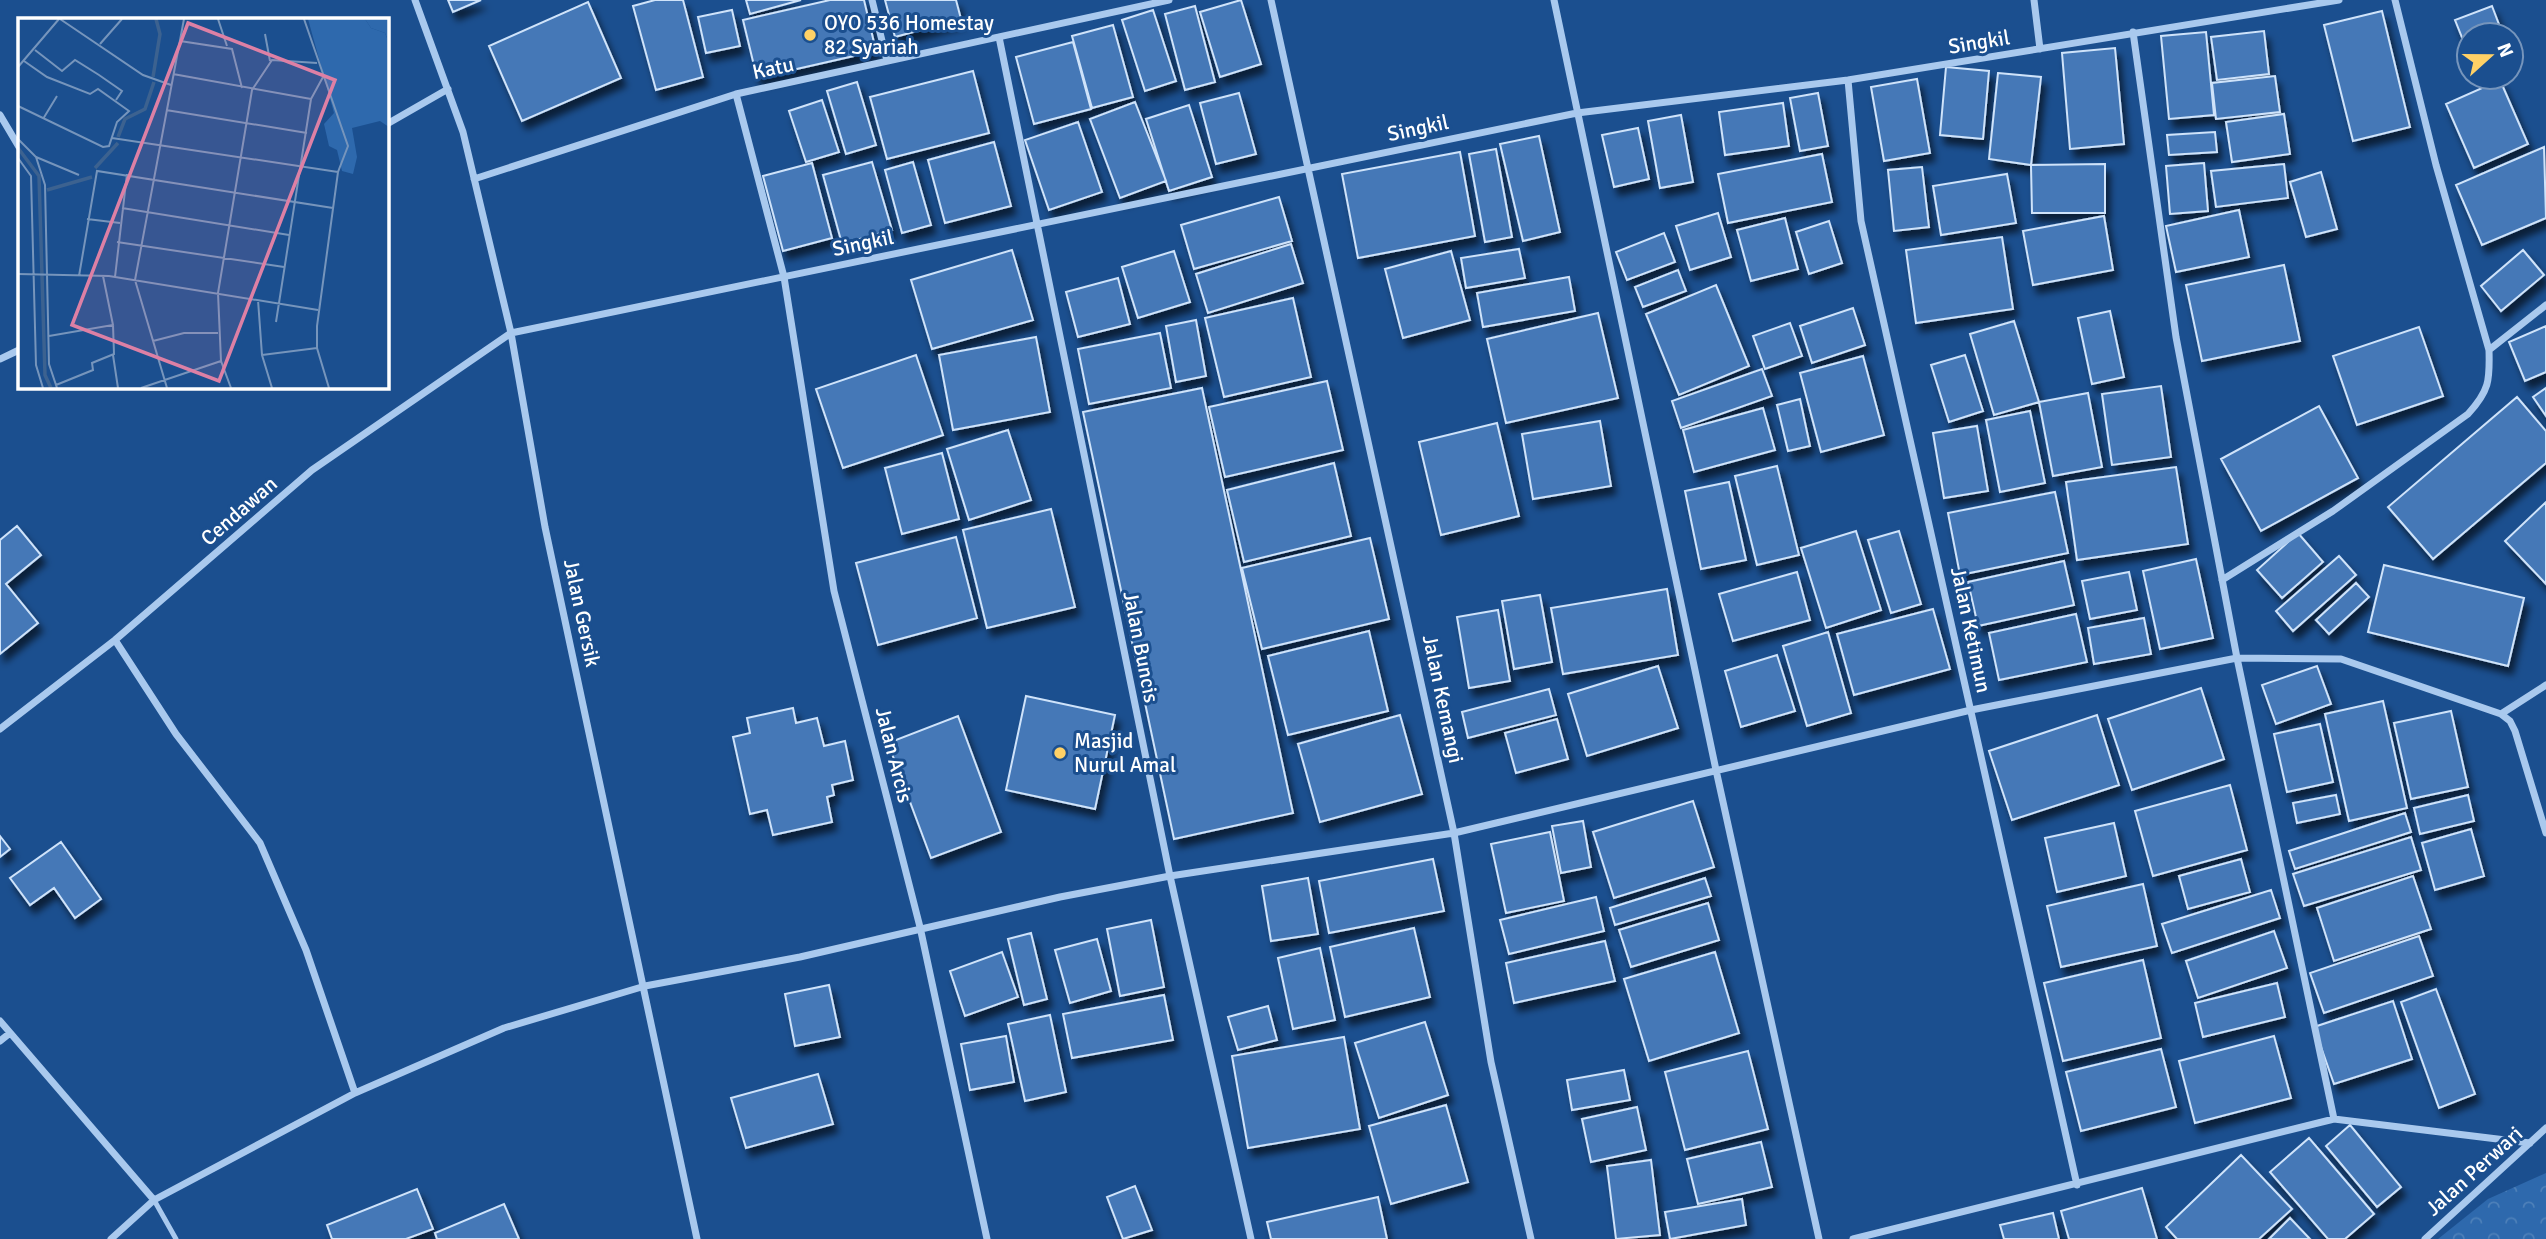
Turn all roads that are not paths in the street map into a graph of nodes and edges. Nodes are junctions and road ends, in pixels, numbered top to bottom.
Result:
1 (415, 0) edge
2 (872, 0) edge
3 (1169, 0) edge
4 (1271, 0) edge
5 (1554, 0) edge
6 (2034, 0) edge
7 (2339, 0) edge
8 (2395, 0) edge
9 (2133, 32) junction
10 (999, 37) junction
11 (2040, 49) junction
12 (887, 61) junction
13 (1848, 80) junction
14 (448, 89) junction
15 (736, 94) junction
16 (1577, 113) junction
17 (0, 114) edge
18 (388, 123) edge
19 (18, 145) edge
20 (1309, 169) junction
21 (474, 179) junction
22 (1038, 225) junction
23 (784, 277) junction
24 (2546, 305) edge
25 (511, 333) junction
26 (18, 350) edge
27 (2489, 350) junction
28 (0, 359) edge
29 (2222, 580) junction
30 (115, 640) junction
31 (2237, 658) junction
32 (2546, 685) edge
33 (1971, 710) junction
34 (2501, 714) junction
35 (0, 729) edge
36 (1716, 770) junction
37 (1454, 833) junction
38 (2546, 833) edge
39 (1170, 876) junction
40 (920, 927) junction
41 (645, 986) junction
42 (0, 1021) edge
43 (10, 1033) junction
44 (0, 1041) edge
45 (355, 1093) junction
46 (2333, 1119) junction
47 (2546, 1128) edge
48 (2530, 1143) junction
49 (2077, 1185) junction
50 (154, 1200) junction
51 (111, 1239) edge
52 (176, 1239) edge
53 (696, 1239) edge
54 (987, 1239) edge
55 (1251, 1239) edge
56 (1531, 1239) edge
57 (1819, 1239) edge
58 (1853, 1239) edge
59 (2425, 1239) edge

1 - 14 street, Jalan Gersik
2 - 12 street
3 - 10 street, Katu
4 - 20 street, Jalan Kemangi
5 - 16 street
6 - 11 street
7 - 9 street, Singkil
8 - 27 street
9 - 11 street, Singkil
9 - 29 street
10 - 12 street, Katu
10 - 22 street, Jalan Buncis
11 - 13 street, Singkil
12 - 15 street, Katu
13 - 16 street, Singkil
13 - 33 street, Jalan Ketimun
14 - 18 street
14 - 21 street, Jalan Gersik
15 - 21 street, Katu
15 - 23 street, Jalan Arcis
16 - 20 street, Singkil
16 - 36 street
17 - 19 street
20 - 22 street, Singkil
20 - 37 street, Jalan Kemangi
21 - 25 street, Jalan Gersik
22 - 23 street, Singkil
22 - 39 street, Jalan Buncis
23 - 25 street, Singkil
23 - 40 street, Jalan Arcis
24 - 27 street
25 - 30 street, Cendawan
25 - 41 street, Jalan Gersik
26 - 28 street
27 - 29 street
29 - 31 street
30 - 35 street, Cendawan
30 - 45 street
31 - 33 street
31 - 34 street
31 - 46 street
32 - 34 street
33 - 36 street
33 - 49 street, Jalan Ketimun
34 - 38 street
36 - 37 street
36 - 57 street
37 - 39 street
37 - 56 street, Jalan Kemangi
39 - 40 street
39 - 55 street, Jalan Buncis
40 - 41 street
40 - 54 street, Jalan Arcis
41 - 45 street
41 - 53 street, Jalan Gersik
42 - 43 street
43 - 44 street
43 - 50 street
45 - 50 street
46 - 48 street
46 - 49 street
47 - 48 street, Jalan Perwari
48 - 59 street, Jalan Perwari
49 - 58 street
50 - 51 street
50 - 52 lane

